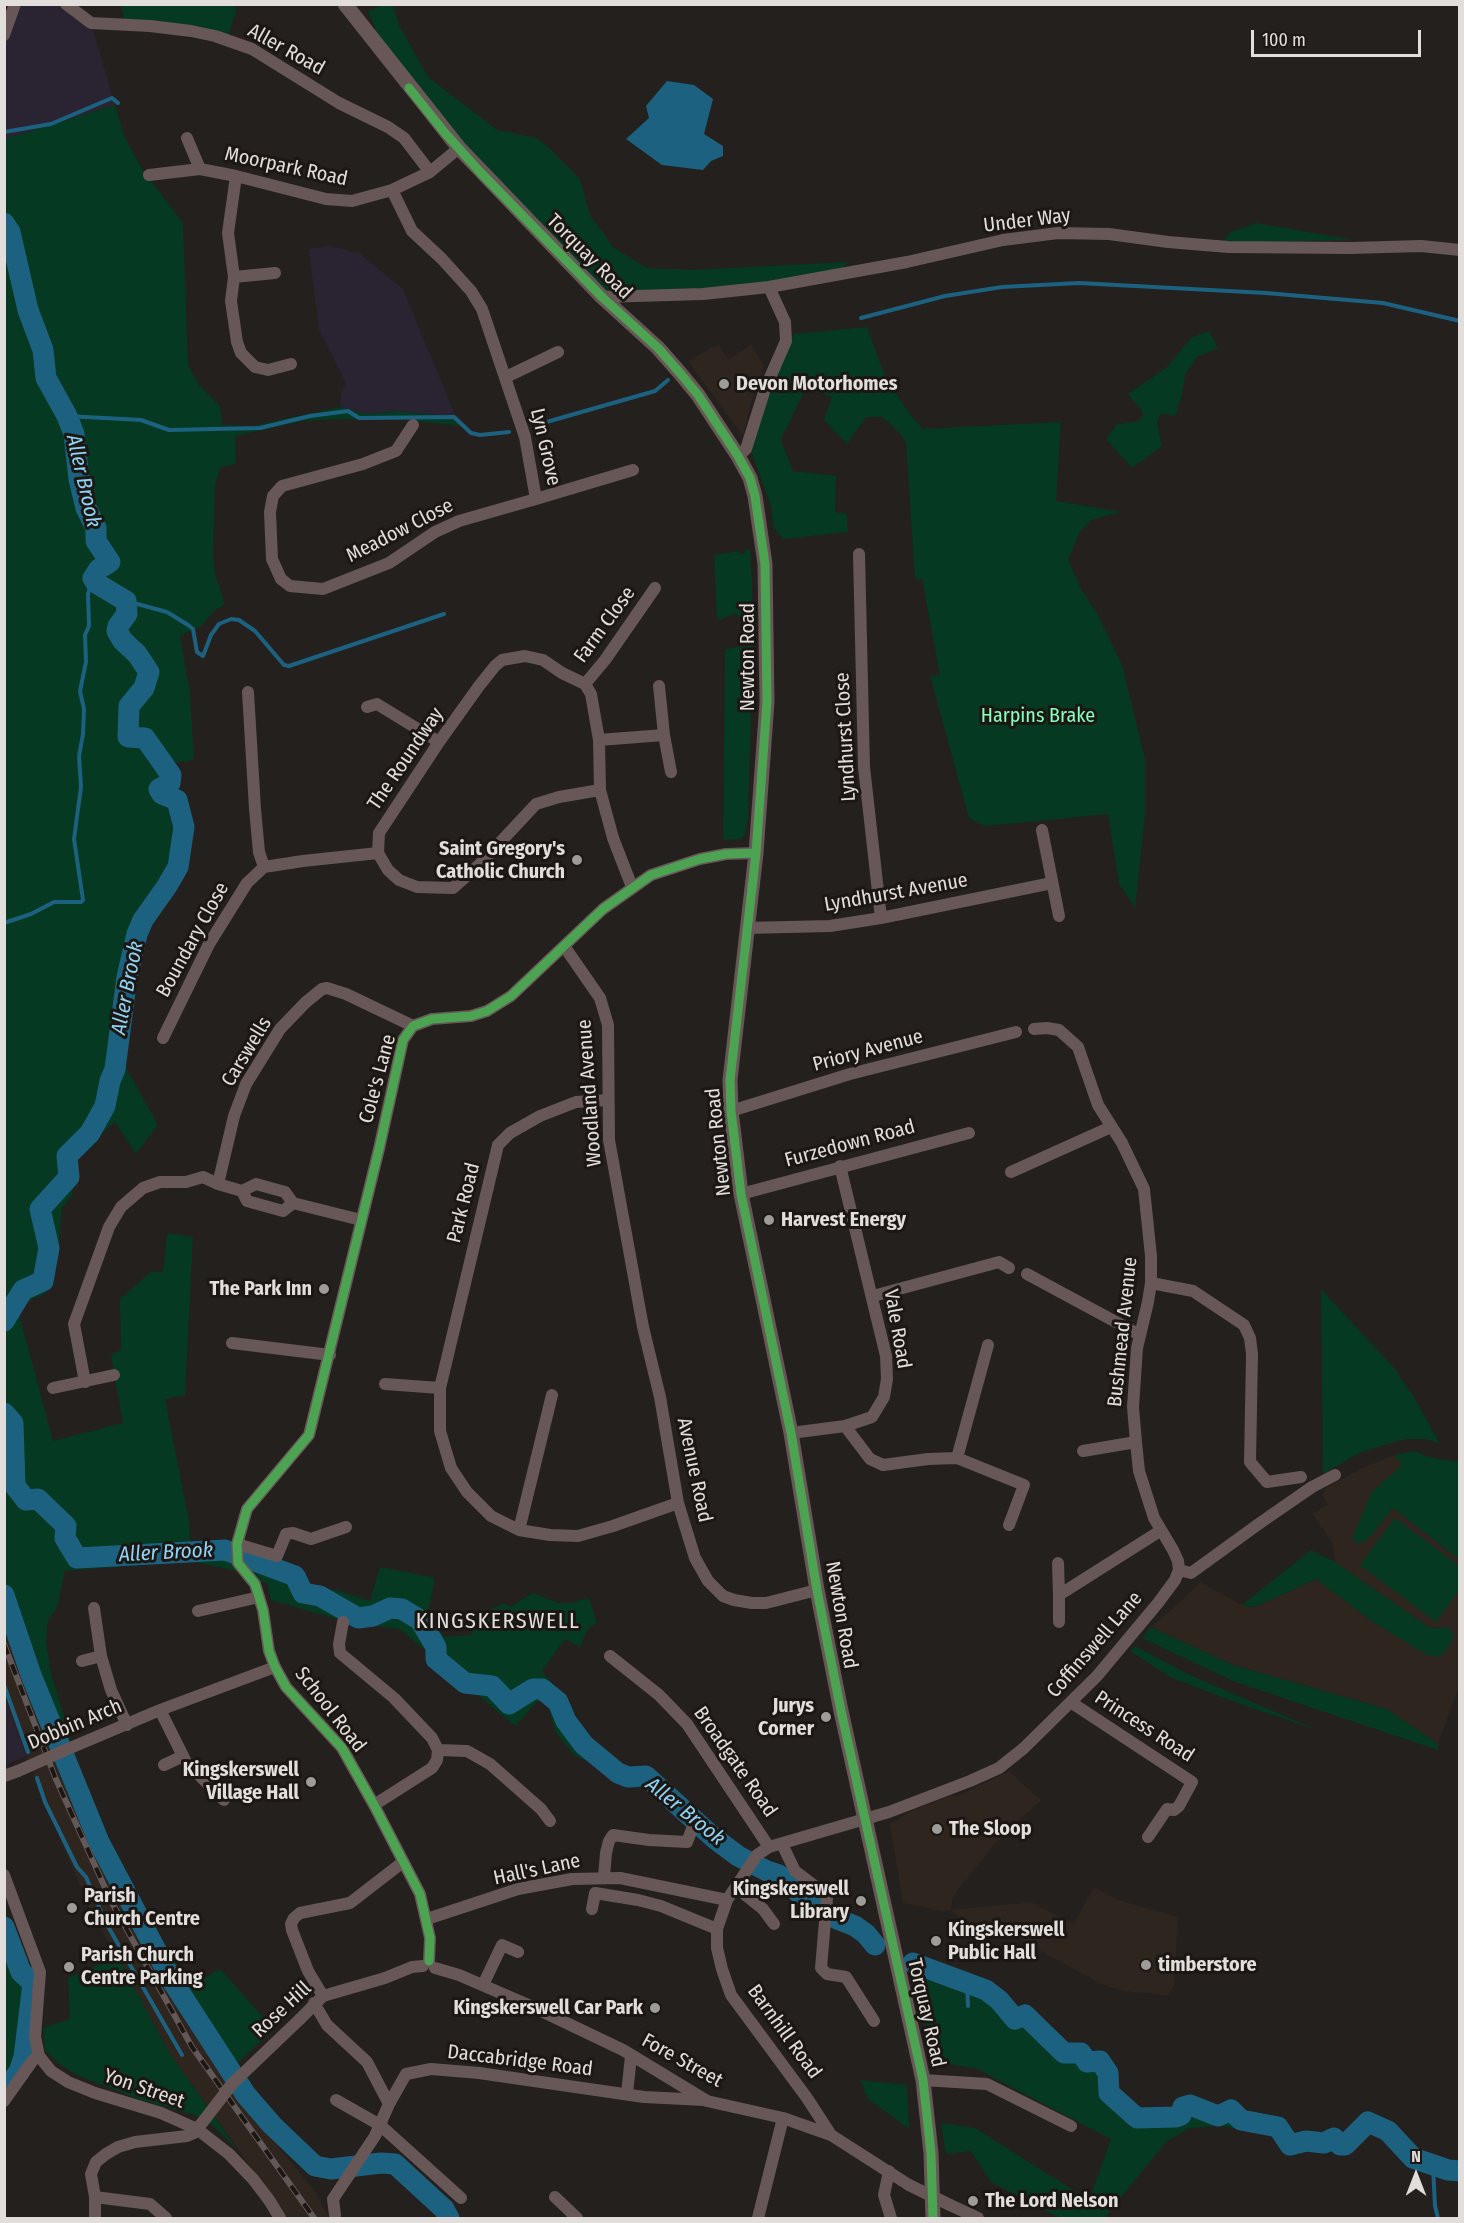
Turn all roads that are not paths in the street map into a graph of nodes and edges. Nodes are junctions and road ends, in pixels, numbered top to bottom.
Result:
1 (15, 4) edge
2 (66, 4) edge
3 (351, 6) edge
4 (4, 35) edge
5 (187, 138) dead end
6 (459, 148) junction
7 (200, 169) junction
8 (430, 172) junction
9 (149, 175) dead end
10 (236, 176) junction
11 (392, 190) junction
12 (1460, 250) edge
13 (275, 273) dead end
14 (234, 277) junction
15 (769, 287) junction
16 (602, 297) junction
17 (558, 352) dead end
18 (291, 364) dead end
19 (506, 377) junction
20 (413, 425) dead end
21 (738, 456) junction
22 (633, 470) dead end
23 (536, 499) junction
24 (859, 554) dead end
25 (655, 588) dead end
26 (585, 684) junction
27 (659, 686) dead end
28 (248, 692) dead end
29 (367, 707) dead end
30 (664, 735) junction
31 (599, 740) junction
32 (439, 742) junction
33 (671, 772) dead end
34 (600, 790) junction
35 (1042, 830) dead end
36 (378, 853) junction
37 (756, 853) junction
38 (264, 867) junction
39 (1052, 883) junction
40 (632, 887) junction
41 (1059, 916) dead end
42 (881, 918) junction
43 (746, 928) junction
44 (564, 946) junction
45 (413, 1026) junction
46 (1034, 1029) dead end
47 (1016, 1032) dead end
48 (163, 1038) dead end
49 (608, 1100) junction
50 (731, 1111) junction
51 (1111, 1127) junction
52 (969, 1132) dead end
53 (840, 1166) junction
54 (1011, 1172) dead end
55 (218, 1184) junction
56 (242, 1191) junction
57 (741, 1194) junction
58 (293, 1203) junction
59 (361, 1220) junction
60 (1010, 1268) dead end
61 (1027, 1275) dead end
62 (636, 1282) joint
63 (1151, 1283) junction
64 (873, 1296) junction
65 (1140, 1335) junction
66 (232, 1343) dead end
67 (988, 1344) dead end
68 (330, 1354) junction
69 (114, 1375) dead end
70 (85, 1382) junction
71 (385, 1384) dead end
72 (53, 1389) dead end
73 (440, 1389) junction
74 (552, 1395) dead end
75 (845, 1426) junction
76 (791, 1433) junction
77 (1136, 1442) junction
78 (1083, 1451) dead end
79 (957, 1458) junction
80 (1335, 1475) dead end
81 (1301, 1477) dead end
82 (678, 1503) junction
83 (1009, 1525) dead end
84 (346, 1527) dead end
85 (519, 1530) junction
86 (1160, 1531) junction
87 (238, 1546) junction
88 (1058, 1563) dead end
89 (1179, 1570) junction
90 (817, 1590) junction
91 (1059, 1595) junction
92 (259, 1598) junction
93 (94, 1608) dead end
94 (198, 1611) dead end
95 (343, 1622) dead end
96 (1059, 1622) dead end
97 (101, 1656) junction
98 (610, 1656) dead end
99 (82, 1661) dead end
100 (275, 1667) junction
101 (1072, 1703) junction
102 (160, 1710) junction
103 (127, 1725) junction
104 (438, 1750) junction
105 (183, 1756) junction
106 (164, 1765) dead end
107 (4, 1776) edge
108 (224, 1800) dead end
109 (374, 1805) junction
110 (865, 1819) junction
111 (550, 1821) dead end
112 (692, 1829) dead end
113 (1148, 1837) dead end
114 (782, 1844) junction
115 (770, 1847) junction
116 (403, 1862) junction
117 (4, 1875) edge
118 (604, 1877) junction
119 (737, 1888) junction
120 (727, 1900) junction
121 (592, 1909) dead end
122 (427, 1919) junction
123 (774, 1924) dead end
124 (717, 1929) junction
125 (518, 1952) dead end
126 (429, 1965) junction
127 (483, 1985) junction
128 (319, 1999) junction
129 (874, 2021) dead end
130 (39, 2056) junction
131 (631, 2056) junction
132 (923, 2080) junction
133 (627, 2094) junction
134 (336, 2100) dead end
135 (4, 2101) edge
136 (707, 2101) junction
137 (389, 2104) junction
138 (783, 2118) junction
139 (200, 2126) junction
140 (380, 2126) junction
141 (1071, 2126) dead end
142 (831, 2135) junction
143 (889, 2172) junction
144 (95, 2197) junction
145 (555, 2197) dead end
146 (461, 2198) dead end
147 (335, 2215) dead end
148 (96, 2218) edge
149 (166, 2218) edge
150 (280, 2218) edge
151 (577, 2218) edge
152 (758, 2218) edge
153 (891, 2218) edge
154 (933, 2218) edge
155 (978, 2218) edge

1 - 4 street
2 - 8 street, Aller Road
3 - 6 street, Torquay Road
5 - 7 street, Moorpark Road
6 - 8 street, Moorpark Road
6 - 16 street, Torquay Road
7 - 9 street, Moorpark Road
7 - 10 street, Moorpark Road
8 - 11 street, Moorpark Road
10 - 11 street, Moorpark Road
10 - 14 street
11 - 19 street, Lyn Grove
12 - 15 street, Under Way
13 - 14 street
14 - 18 street
15 - 16 street, Under Way
15 - 21 street
16 - 21 street, Torquay Road
17 - 19 street
19 - 23 street, Lyn Grove
20 - 23 street, Meadow Close
21 - 37 street, Newton Road
22 - 23 street, Lyn Grove
24 - 42 street, Lyndhurst Close
25 - 26 street, Farm Close
26 - 31 street
26 - 32 street, The Roundway
27 - 30 street
28 - 38 street
29 - 32 street
30 - 31 street
30 - 33 street
31 - 34 street
32 - 36 street, The Roundway
34 - 36 street
34 - 40 street
35 - 39 street
36 - 38 street
37 - 40 street, Cole's Lane
37 - 43 street, Newton Road
38 - 48 street, Boundary Close
39 - 41 street
39 - 42 street, Lyndhurst Avenue
40 - 44 street, Cole's Lane
42 - 43 street, Lyndhurst Avenue
43 - 50 street, Newton Road
44 - 45 street, Cole's Lane
44 - 49 street, Woodland Avenue
45 - 55 street, Carswells
45 - 59 street, Cole's Lane
46 - 51 street, Bushmead Avenue
47 - 50 street, Priory Avenue
49 - 62 street, Woodland Avenue
49 - 73 street, Park Road
50 - 57 street, Newton Road
51 - 54 street
51 - 63 street, Bushmead Avenue
52 - 53 street, Furzedown Road
53 - 57 street, Furzedown Road
53 - 64 street, Vale Road
55 - 56 street
55 - 70 street
56 - 58 street
56 - 58 street
57 - 76 street, Newton Road
58 - 59 street
59 - 68 street, Cole's Lane
60 - 64 street
61 - 65 street
62 - 82 street, Avenue Road
63 - 65 street, Bushmead Avenue
63 - 81 street
64 - 75 street, Vale Road
65 - 77 street, Bushmead Avenue
66 - 68 street
67 - 79 street
68 - 87 street, School Road
69 - 70 street
70 - 72 street
71 - 73 street
73 - 85 street, Park Road
74 - 85 street
75 - 76 street, Vale Road
75 - 79 street
76 - 90 street, Newton Road
77 - 78 street
77 - 86 street, Bushmead Avenue
79 - 83 street
80 - 89 street
82 - 85 street, Park Road
82 - 90 street, Avenue Road
84 - 87 street
86 - 89 street, Bushmead Avenue
86 - 91 street
87 - 92 street, School Road
88 - 91 street
89 - 101 street, Coffinswell Lane
90 - 110 street, Newton Road
91 - 96 street
92 - 94 street
92 - 100 street, School Road
93 - 97 street
95 - 104 street
97 - 99 street
97 - 103 street
98 - 115 street, Broadgate Road
100 - 102 street, Dobbin Arch
100 - 109 street, School Road
101 - 110 street, Coffinswell Lane
101 - 113 street, Princess Road
102 - 103 street, Dobbin Arch
102 - 105 street
103 - 107 street, Dobbin Arch, bridge
104 - 109 street
104 - 111 street
105 - 106 street
105 - 108 street
109 - 116 street, School Road
110 - 114 street, Barnhill Road
110 - 132 street, Torquay Road
112 - 118 street
114 - 115 street, Barnhill Road
114 - 129 street
115 - 119 street, Barnhill Road
116 - 122 street, School Road
116 - 128 street
117 - 130 street
118 - 120 street, Hall's Lane
118 - 122 street, Hall's Lane
119 - 120 street, Barnhill Road
119 - 123 street
120 - 124 street, Barnhill Road
121 - 124 street
122 - 126 street, School Road
124 - 142 street, Barnhill Road
125 - 127 street
126 - 127 street, Fore Street
126 - 128 street, Rose Hill
127 - 131 street, Fore Street
128 - 137 street
128 - 139 street, Rose Hill, bridge
130 - 135 street
130 - 139 street, Yon Street
131 - 133 street
131 - 136 street, Fore Street
132 - 141 street
132 - 154 street, Torquay Road
133 - 136 street, Daccabridge Road
133 - 137 street, Daccabridge Road
134 - 140 street
136 - 138 street, Fore Street
137 - 140 street, Daccabridge Road
138 - 142 street, Fore Street
138 - 152 street
139 - 144 street
139 - 150 street, Yon Street
140 - 146 street
140 - 147 street, Daccabridge Road
142 - 143 street, Fore Street
143 - 153 street
143 - 155 street, Fore Street, bridge
144 - 148 street
144 - 149 street
145 - 151 street

